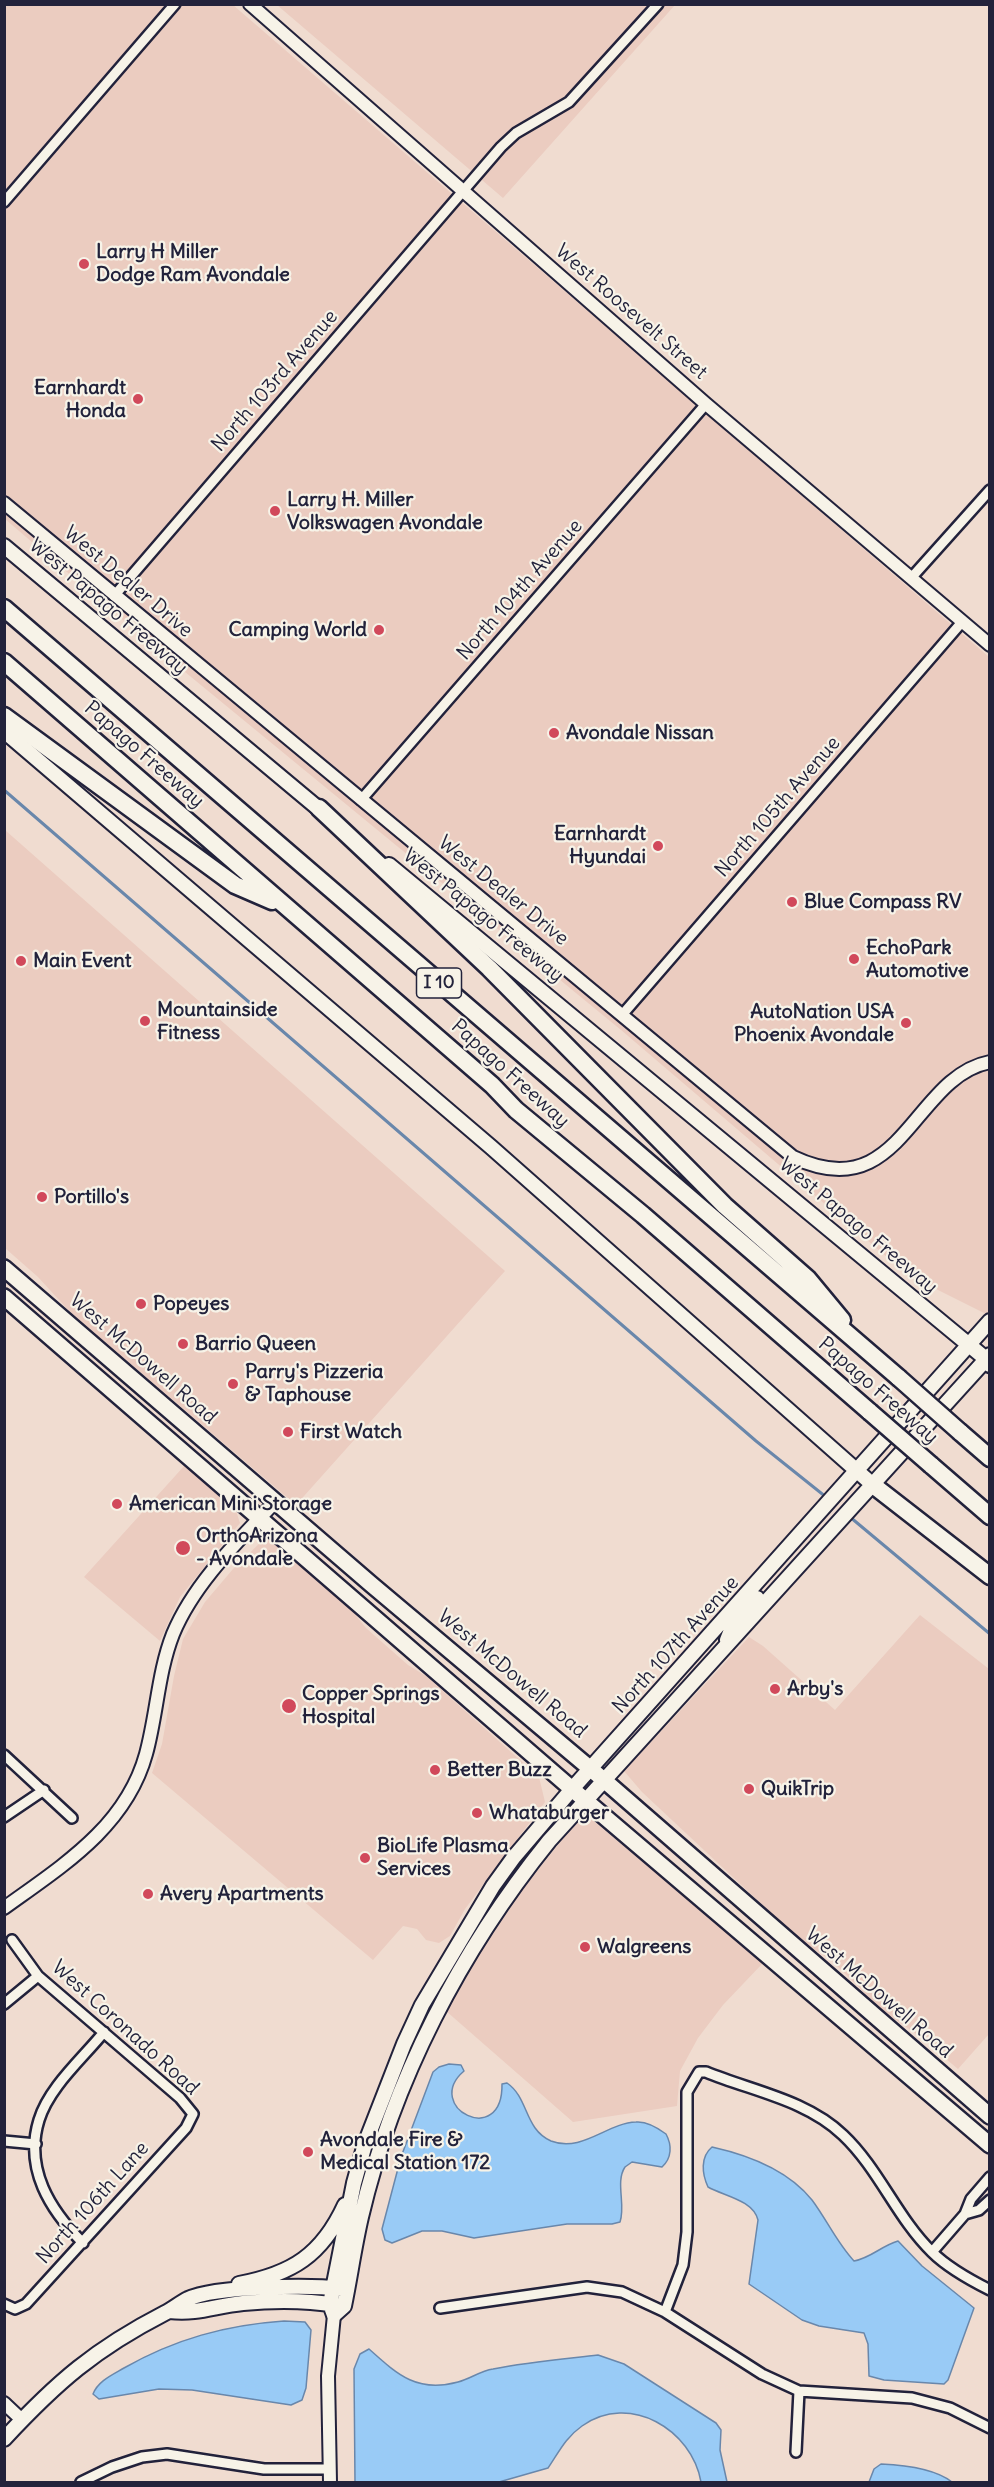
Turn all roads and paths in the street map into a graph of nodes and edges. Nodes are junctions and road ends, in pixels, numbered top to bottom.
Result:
1 (175, 4) edge
2 (250, 4) edge
3 (658, 4) edge
4 (464, 189) junction
5 (4, 202) edge
6 (706, 404) junction
7 (990, 490) edge
8 (4, 503) edge
9 (4, 546) edge
10 (912, 577) junction
11 (114, 596) junction
12 (4, 608) edge
13 (962, 622) junction
14 (990, 645) edge
15 (4, 662) edge
16 (4, 716) edge
17 (4, 731) edge
18 (361, 800) junction
19 (318, 808) junction
20 (289, 909) junction
21 (622, 1015) junction
22 (990, 1062) edge
23 (4, 1268) edge
24 (4, 1297) edge
25 (990, 1321) edge
26 (969, 1344) junction
27 (874, 1358) junction
28 (988, 1359) edge
29 (990, 1458) edge
30 (856, 1470) junction
31 (873, 1485) junction
32 (276, 1501) junction
33 (990, 1516) edge
34 (260, 1518) junction
35 (783, 1555) junction
36 (990, 1576) edge
37 (713, 1633) junction
38 (728, 1646) junction
39 (682, 1695) junction
40 (4, 1755) edge
41 (591, 1768) junction
42 (605, 1781) junction
43 (44, 1790) junction
44 (572, 1790) junction
45 (586, 1802) junction
46 (4, 1817) edge
47 (72, 1818) dead end
48 (4, 1908) edge
49 (12, 1940) dead end
50 (38, 1976) junction
51 (4, 2004) edge
52 (104, 2032) junction
53 (193, 2114) joint
54 (990, 2116) edge
55 (4, 2141) edge
56 (366, 2142) junction
57 (36, 2144) junction
58 (990, 2145) edge
59 (381, 2147) junction
60 (990, 2177) edge
61 (354, 2183) junction
62 (990, 2200) edge
63 (965, 2214) junction
64 (83, 2243) junction
65 (932, 2252) junction
66 (990, 2290) edge
67 (214, 2293) junction
68 (338, 2300) junction
69 (4, 2304) edge
70 (440, 2308) dead end
71 (169, 2311) junction
72 (665, 2312) junction
73 (800, 2391) junction
74 (4, 2403) edge
75 (22, 2420) junction
76 (990, 2428) edge
77 (4, 2439) edge
78 (796, 2452) dead end
79 (329, 2469) junction
80 (81, 2482) edge
81 (330, 2482) edge

1 - 5 street
2 - 4 street, West Roosevelt Street
3 - 4 street, North 103rd Avenue
4 - 6 street, West Roosevelt Street
4 - 11 street, North 103rd Avenue
6 - 10 street, West Roosevelt Street
6 - 18 street, North 104th Avenue
7 - 10 street
8 - 11 street, West Dealer Drive
9 - 19 main road, West Papago Freeway
10 - 13 street, West Roosevelt Street
11 - 18 street, West Dealer Drive
12 - 27 highway, Papago Freeway / I 10
13 - 14 street, West Roosevelt Street
13 - 21 street, North 105th Avenue
15 - 20 highway, Papago Freeway / I 10
16 - 20 highway
17 - 30 main road
18 - 21 street, West Dealer Drive
19 - 26 main road, West Papago Freeway
19 - 27 highway
20 - 33 highway, Papago Freeway / I 10, bridge
21 - 22 street, West Dealer Drive
23 - 32 main road, West McDowell Road
24 - 34 main road
25 - 26 main road, North 107th Avenue
26 - 28 main road, West Papago Freeway
26 - 30 main road, North 107th Avenue
27 - 29 highway, Papago Freeway / I 10, bridge
28 - 31 main road, North 107th Avenue
30 - 31 main road
30 - 35 main road, North 107th Avenue
31 - 36 highway
31 - 38 main road, North 107th Avenue
32 - 34 street
32 - 41 main road, West McDowell Road
34 - 44 main road
34 - 48 street
35 - 37 main road, North 107th Avenue
35 - 38 main road
37 - 39 main road
37 - 41 main road, North 107th Avenue
38 - 39 main road, North 107th Avenue
39 - 42 main road, North 107th Avenue
40 - 43 street
41 - 42 main road, West McDowell Road
41 - 44 main road, North 107th Avenue
42 - 45 main road, North 107th Avenue
42 - 54 main road, West McDowell Road
43 - 46 street
43 - 47 street
44 - 45 main road
44 - 56 main road, North 107th Avenue
45 - 58 main road
45 - 59 main road, North 107th Avenue
49 - 50 street, West Coronado Road
50 - 51 street
50 - 52 street, West Coronado Road
52 - 53 street, West Coronado Road
52 - 57 street
53 - 64 street, North 106th Lane
55 - 57 street
56 - 59 main road
56 - 61 main road, North 107th Avenue
57 - 64 street
59 - 68 main road, North 107th Avenue
60 - 63 street
61 - 67 main road
61 - 68 main road, North 107th Avenue
62 - 63 street
63 - 65 street
64 - 69 street, North 106th Lane
65 - 66 street
65 - 72 street
67 - 68 main road
67 - 71 main road
68 - 71 main road
68 - 79 street
70 - 72 street
71 - 75 main road
72 - 73 street
73 - 76 street
73 - 78 street
74 - 75 street
75 - 77 main road
79 - 80 street
79 - 81 street

